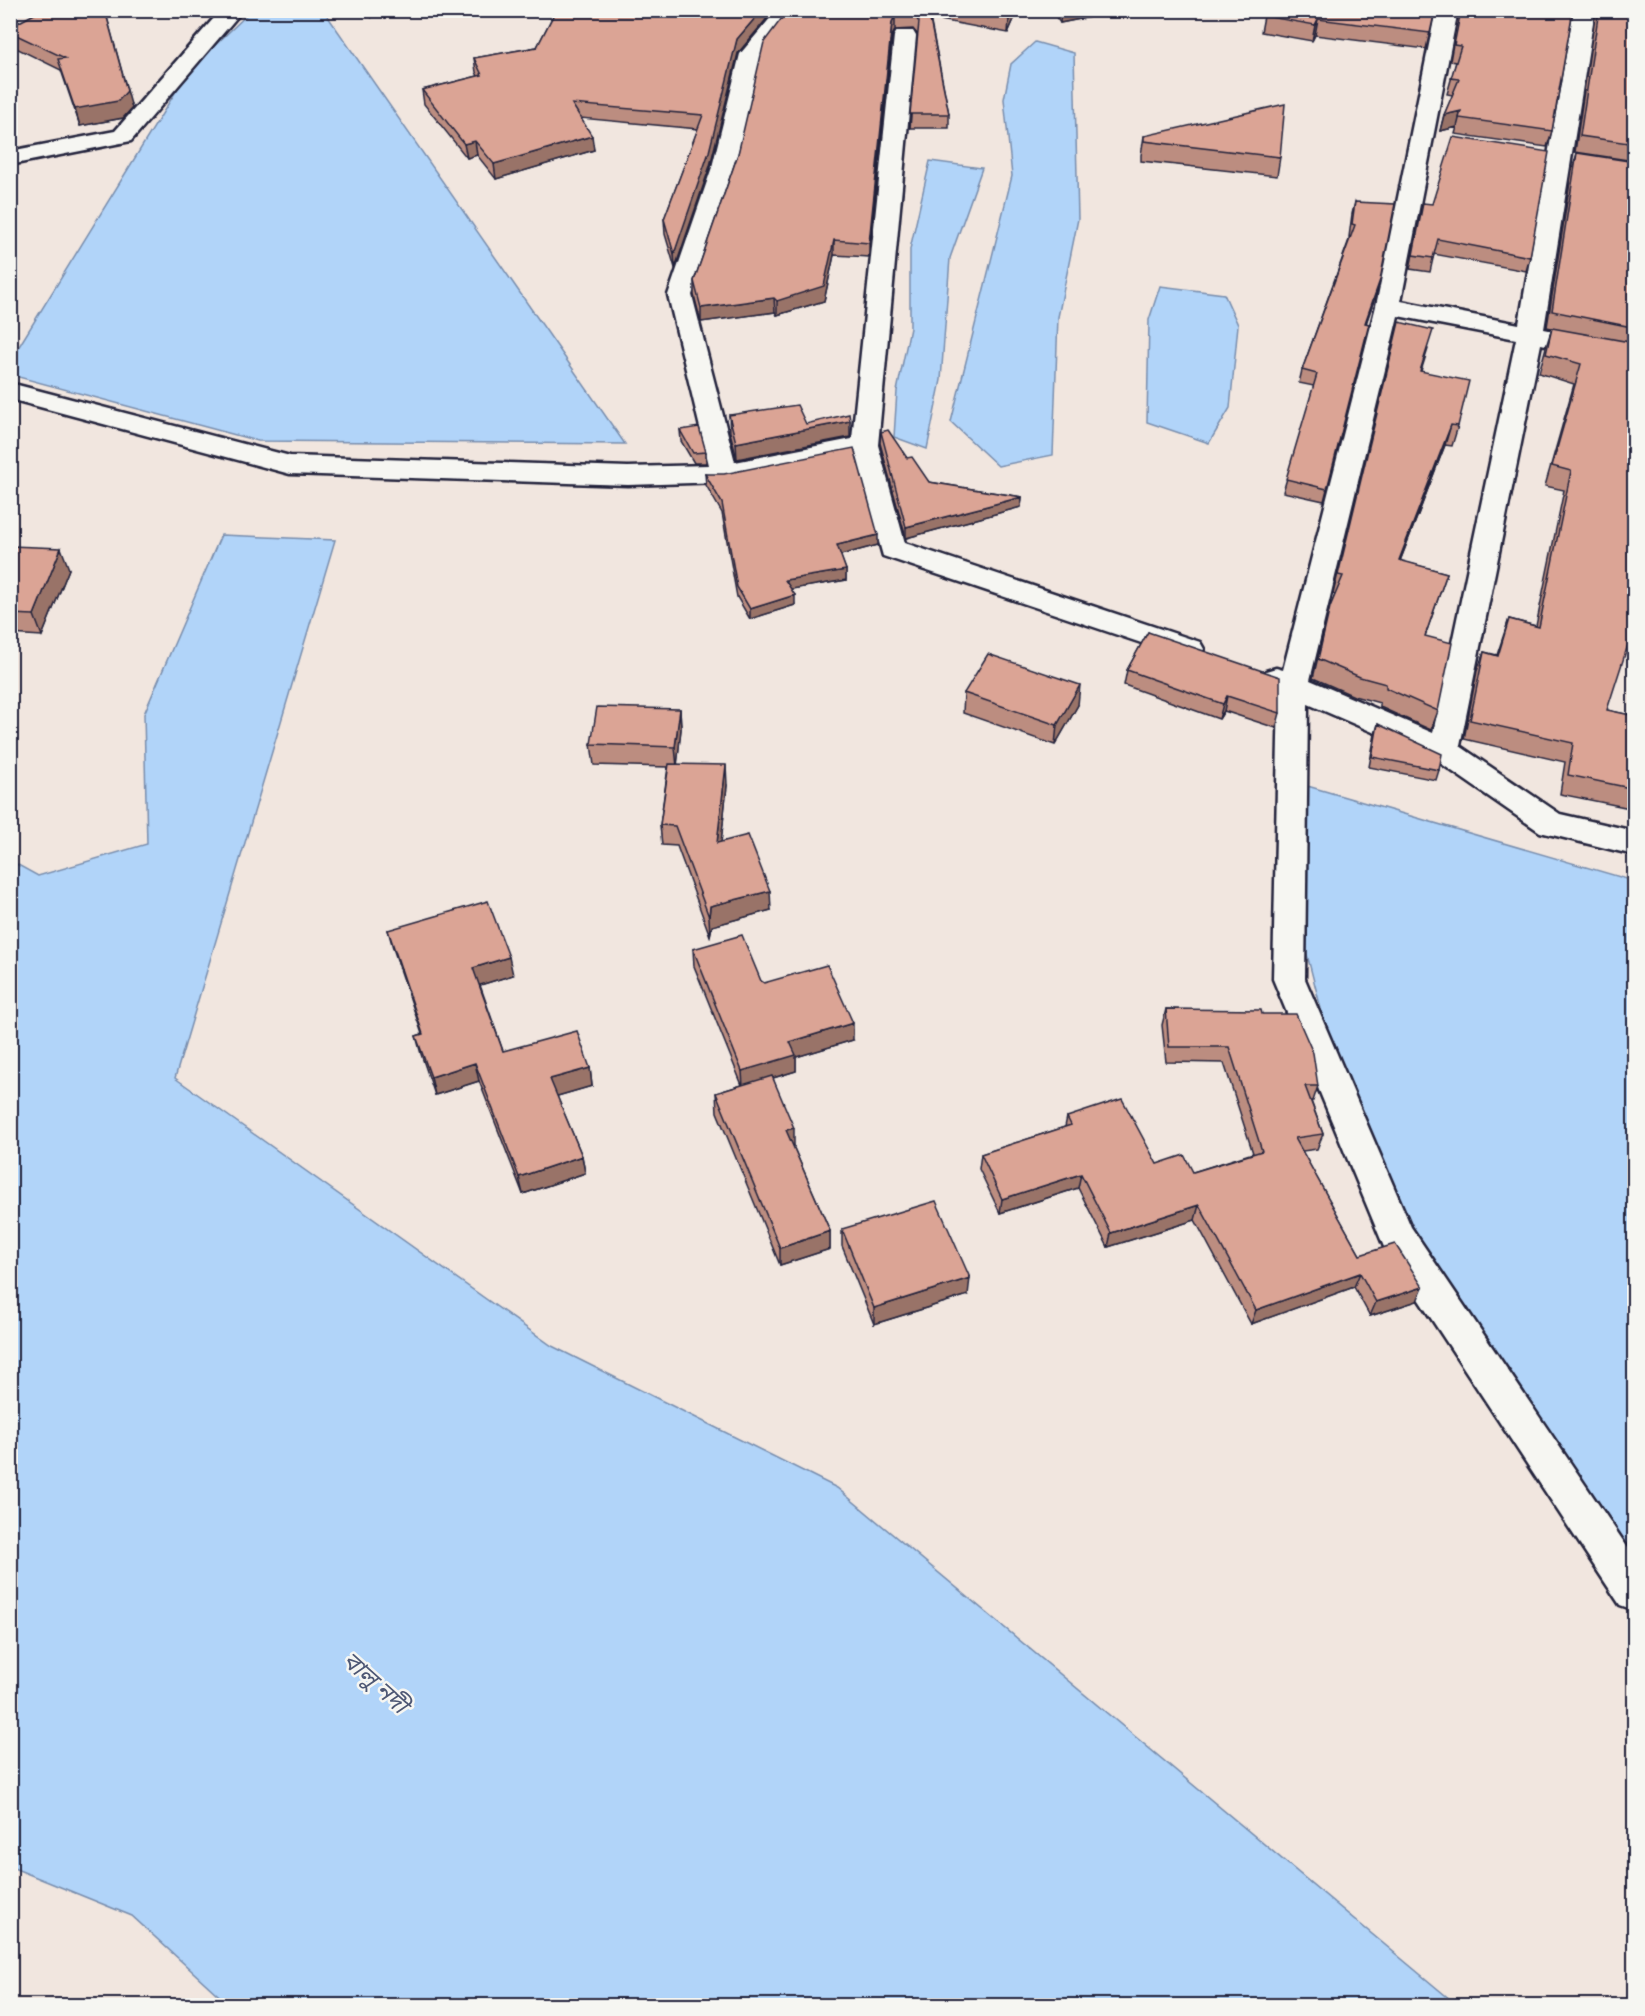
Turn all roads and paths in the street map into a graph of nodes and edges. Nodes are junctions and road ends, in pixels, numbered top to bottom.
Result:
1 (233, 10) edge
2 (789, 10) edge
3 (1448, 10) edge
4 (1584, 10) edge
5 (905, 36) dead end
6 (10, 158) edge
7 (1388, 306) junction
8 (1530, 335) junction
9 (1635, 355) edge
10 (10, 391) edge
11 (865, 445) junction
12 (724, 473) junction
13 (1216, 658) edge
14 (1249, 669) edge
15 (1294, 684) junction
16 (1444, 750) junction
17 (1635, 843) edge
18 (1635, 1591) edge

1 - 6 street
2 - 12 street
3 - 7 street
4 - 8 street
5 - 11 street
7 - 8 street
7 - 15 street
8 - 9 street
8 - 16 street
10 - 12 street
11 - 12 street
11 - 13 street
14 - 15 street
15 - 16 street
15 - 18 street
16 - 17 street

